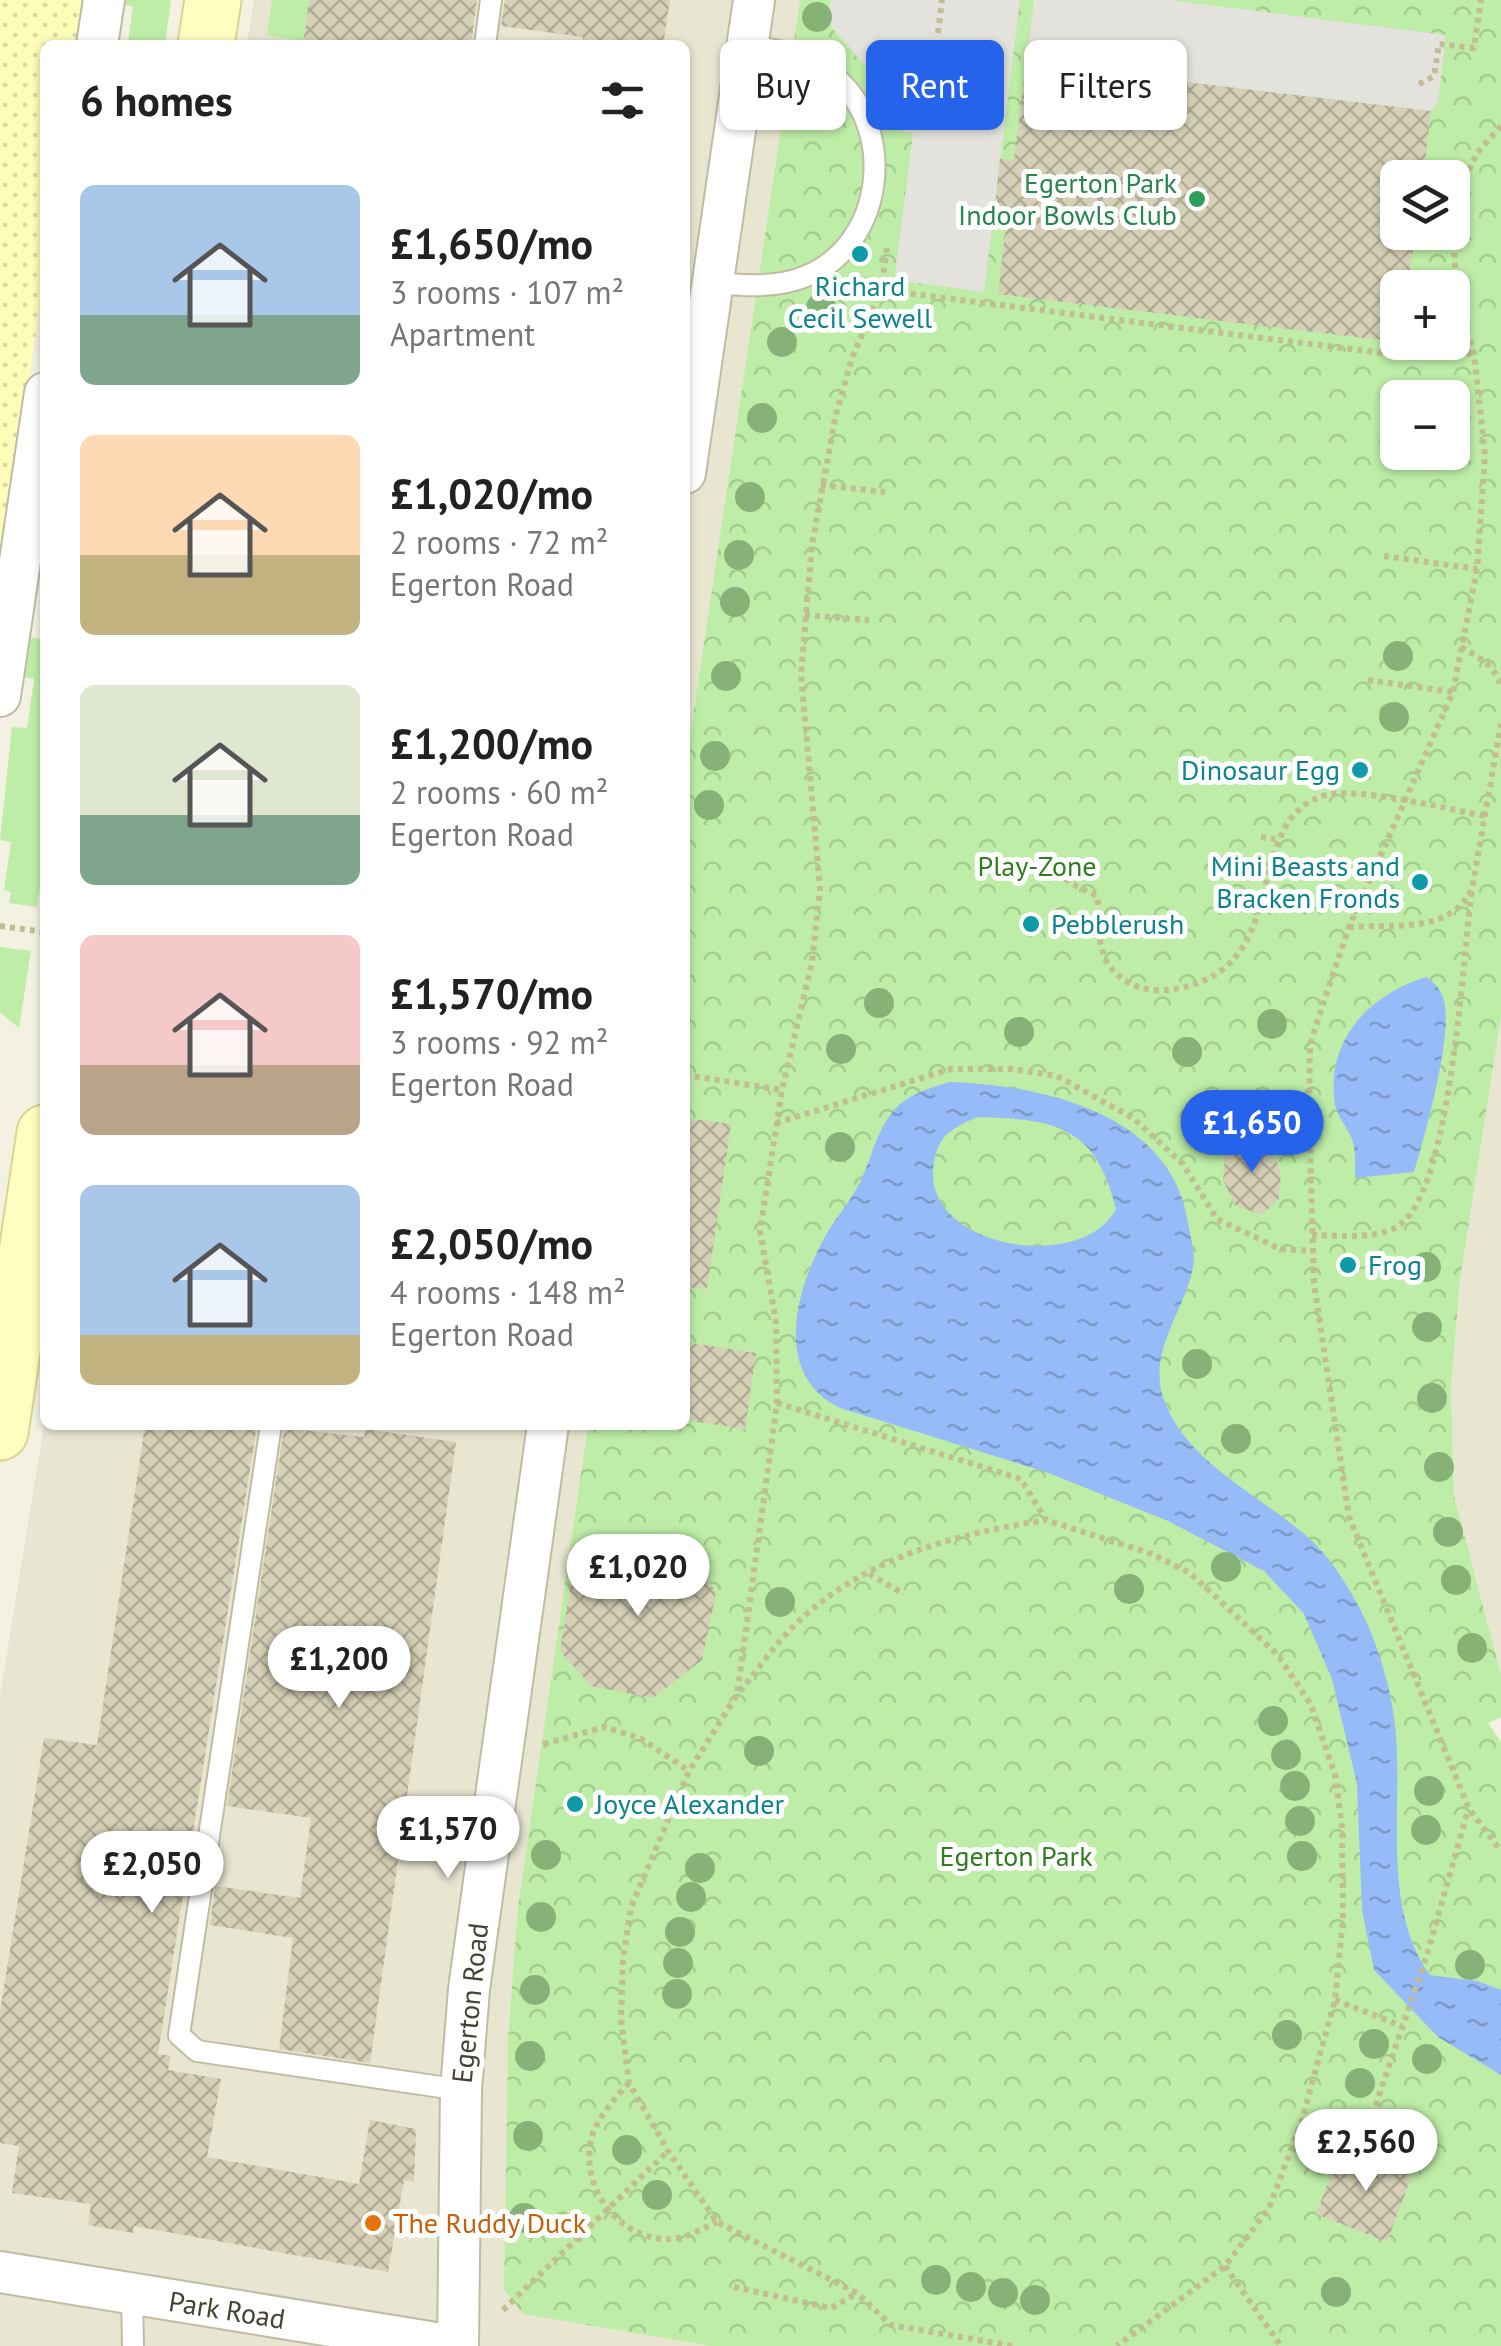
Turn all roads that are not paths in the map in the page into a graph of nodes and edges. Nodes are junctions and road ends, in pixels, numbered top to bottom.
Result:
1 (104, 0) edge
2 (213, 0) edge
3 (492, 0) edge
4 (754, 0) edge
5 (98, 40) edge
6 (207, 40) edge
7 (486, 40) edge
8 (749, 40) edge
9 (846, 90) edge
10 (735, 130) edge
11 (711, 283) junction
12 (40, 427) edge
13 (690, 436) edge
14 (0, 696) edge
15 (40, 1196) edge
16 (270, 1430) edge
17 (547, 1430) edge
18 (0, 1432) edge
19 (461, 2090) junction
20 (0, 2272) edge
21 (132, 2295) junction
22 (133, 2346) edge
23 (456, 2346) edge

1 - 5 street
2 - 6 main road
3 - 7 lane
4 - 8 street
9 - 11 lane
10 - 11 street
11 - 13 street
12 - 14 street
15 - 18 main road
16 - 19 lane
17 - 19 street, Egerton Road
19 - 23 street, Egerton Road
20 - 21 street, Park Road
21 - 22 lane
21 - 23 street, Park Road

